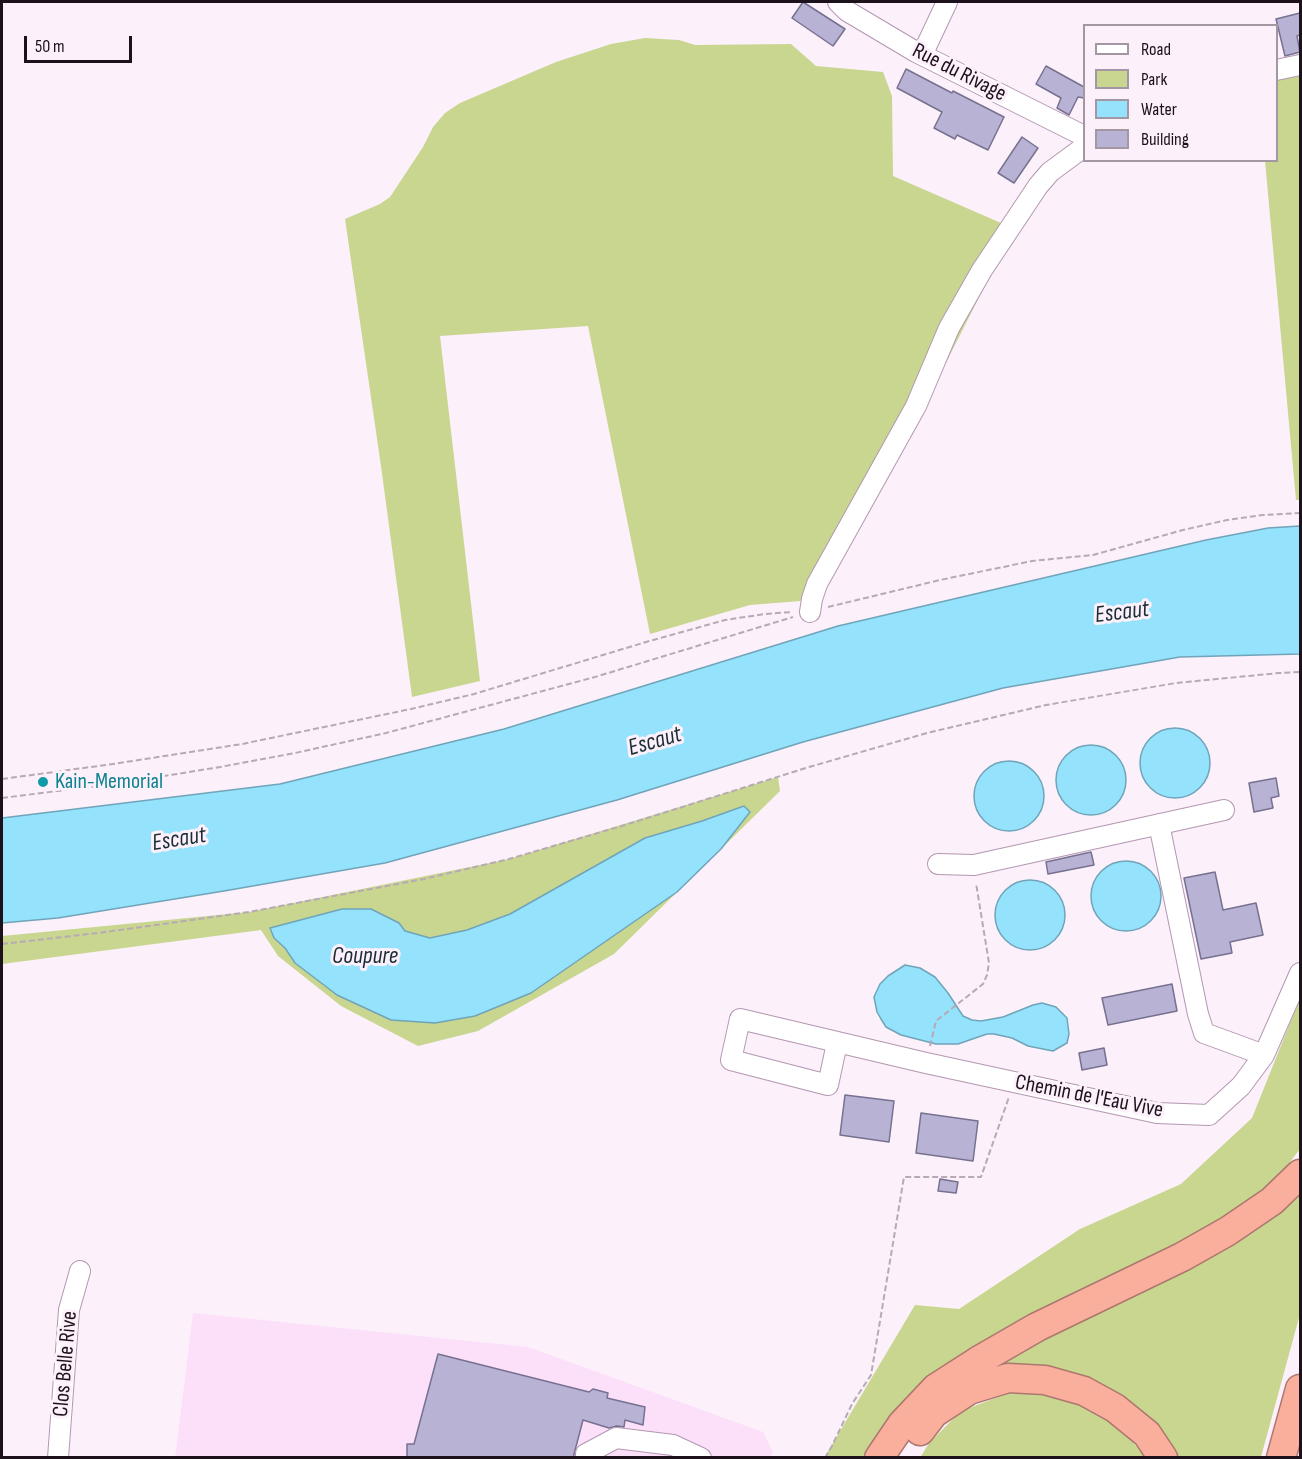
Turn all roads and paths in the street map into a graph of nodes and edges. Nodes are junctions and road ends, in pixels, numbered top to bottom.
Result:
1 (838, 2) edge
2 (947, 2) edge
3 (922, 55) junction
4 (1300, 65) edge
5 (1278, 70) edge
6 (1083, 136) edge
7 (1083, 148) edge
8 (1300, 513) edge
9 (837, 605) dead end
10 (810, 612) joint
11 (777, 622) dead end
12 (1300, 672) edge
13 (2, 779) edge
14 (2, 798) edge
15 (1224, 810) dead end
16 (1159, 824) junction
17 (938, 864) dead end
18 (974, 865) junction
19 (2, 944) edge
20 (1300, 973) edge
21 (837, 1043) junction
22 (929, 1050) dead end
23 (1264, 1055) junction
24 (1014, 1083) junction
25 (1300, 1174) edge
26 (80, 1271) dead end
27 (1300, 1389) edge
28 (58, 1458) edge
29 (586, 1458) edge
30 (701, 1458) edge
31 (825, 1458) edge
32 (879, 1458) edge
33 (902, 1458) edge
34 (1163, 1458) edge
35 (1281, 1458) edge

1 - 3 street, Rue du Rivage
2 - 3 street
3 - 6 street, Rue du Rivage
4 - 5 street
7 - 10 street
8 - 9 path
10 - 13 path
11 - 14 path
12 - 19 path
15 - 16 street
16 - 18 street
16 - 23 street
17 - 18 street
18 - 22 path
20 - 23 street, Chemin de l'Eau Vive
21 - 21 street, Chemin de l'Eau Vive
21 - 24 street, Chemin de l'Eau Vive
23 - 24 street, Chemin de l'Eau Vive
24 - 31 path
25 - 32 highway
26 - 28 street, Clos Belle Rive
27 - 35 highway
29 - 30 street
33 - 34 highway

